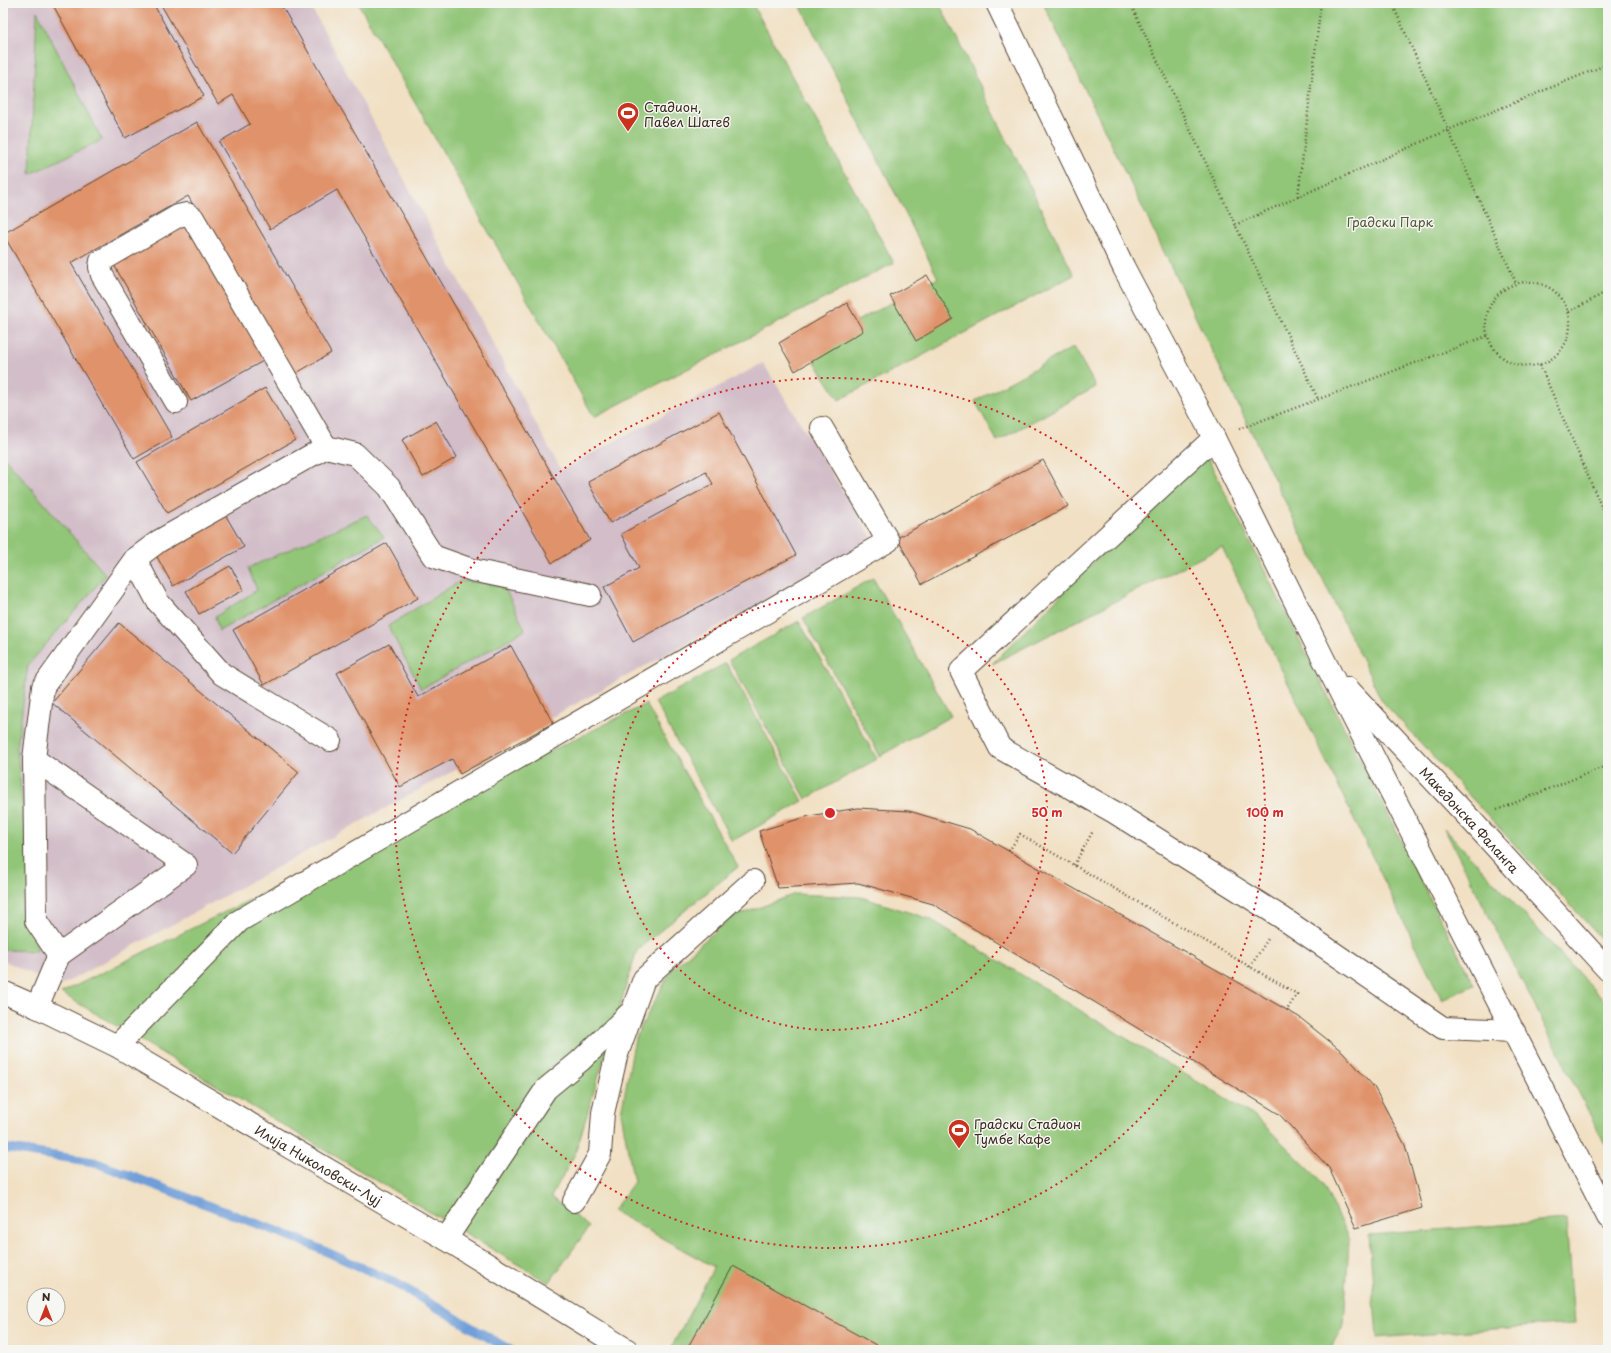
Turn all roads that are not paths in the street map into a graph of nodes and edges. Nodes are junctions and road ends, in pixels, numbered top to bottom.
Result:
1 (997, 3) edge
2 (176, 402) dead end
3 (822, 428) dead end
4 (1214, 438) junction
5 (326, 447) junction
6 (135, 559) junction
7 (590, 595) dead end
8 (1330, 670) junction
9 (330, 740) dead end
10 (34, 759) junction
11 (753, 881) dead end
12 (59, 955) junction
13 (1608, 970) edge
14 (3, 992) edge
15 (37, 1006) junction
16 (633, 1010) junction
17 (1514, 1031) junction
18 (117, 1046) junction
19 (574, 1202) dead end
20 (1608, 1217) edge
21 (446, 1239) junction
22 (627, 1350) edge

1 - 4 street
2 - 5 street
3 - 18 street
4 - 8 street
4 - 17 street
5 - 6 street
5 - 7 street
6 - 9 street
6 - 10 street
8 - 13 street, Македонска Фаланга
8 - 17 street
10 - 12 street
10 - 12 street
11 - 16 street
12 - 15 street
14 - 15 street, Илија Николовски-Луј
15 - 18 street, Илија Николовски-Луј
16 - 19 street
16 - 21 street
17 - 20 street
18 - 21 street, Илија Николовски-Луј
21 - 22 street, Илија Николовски-Луј

